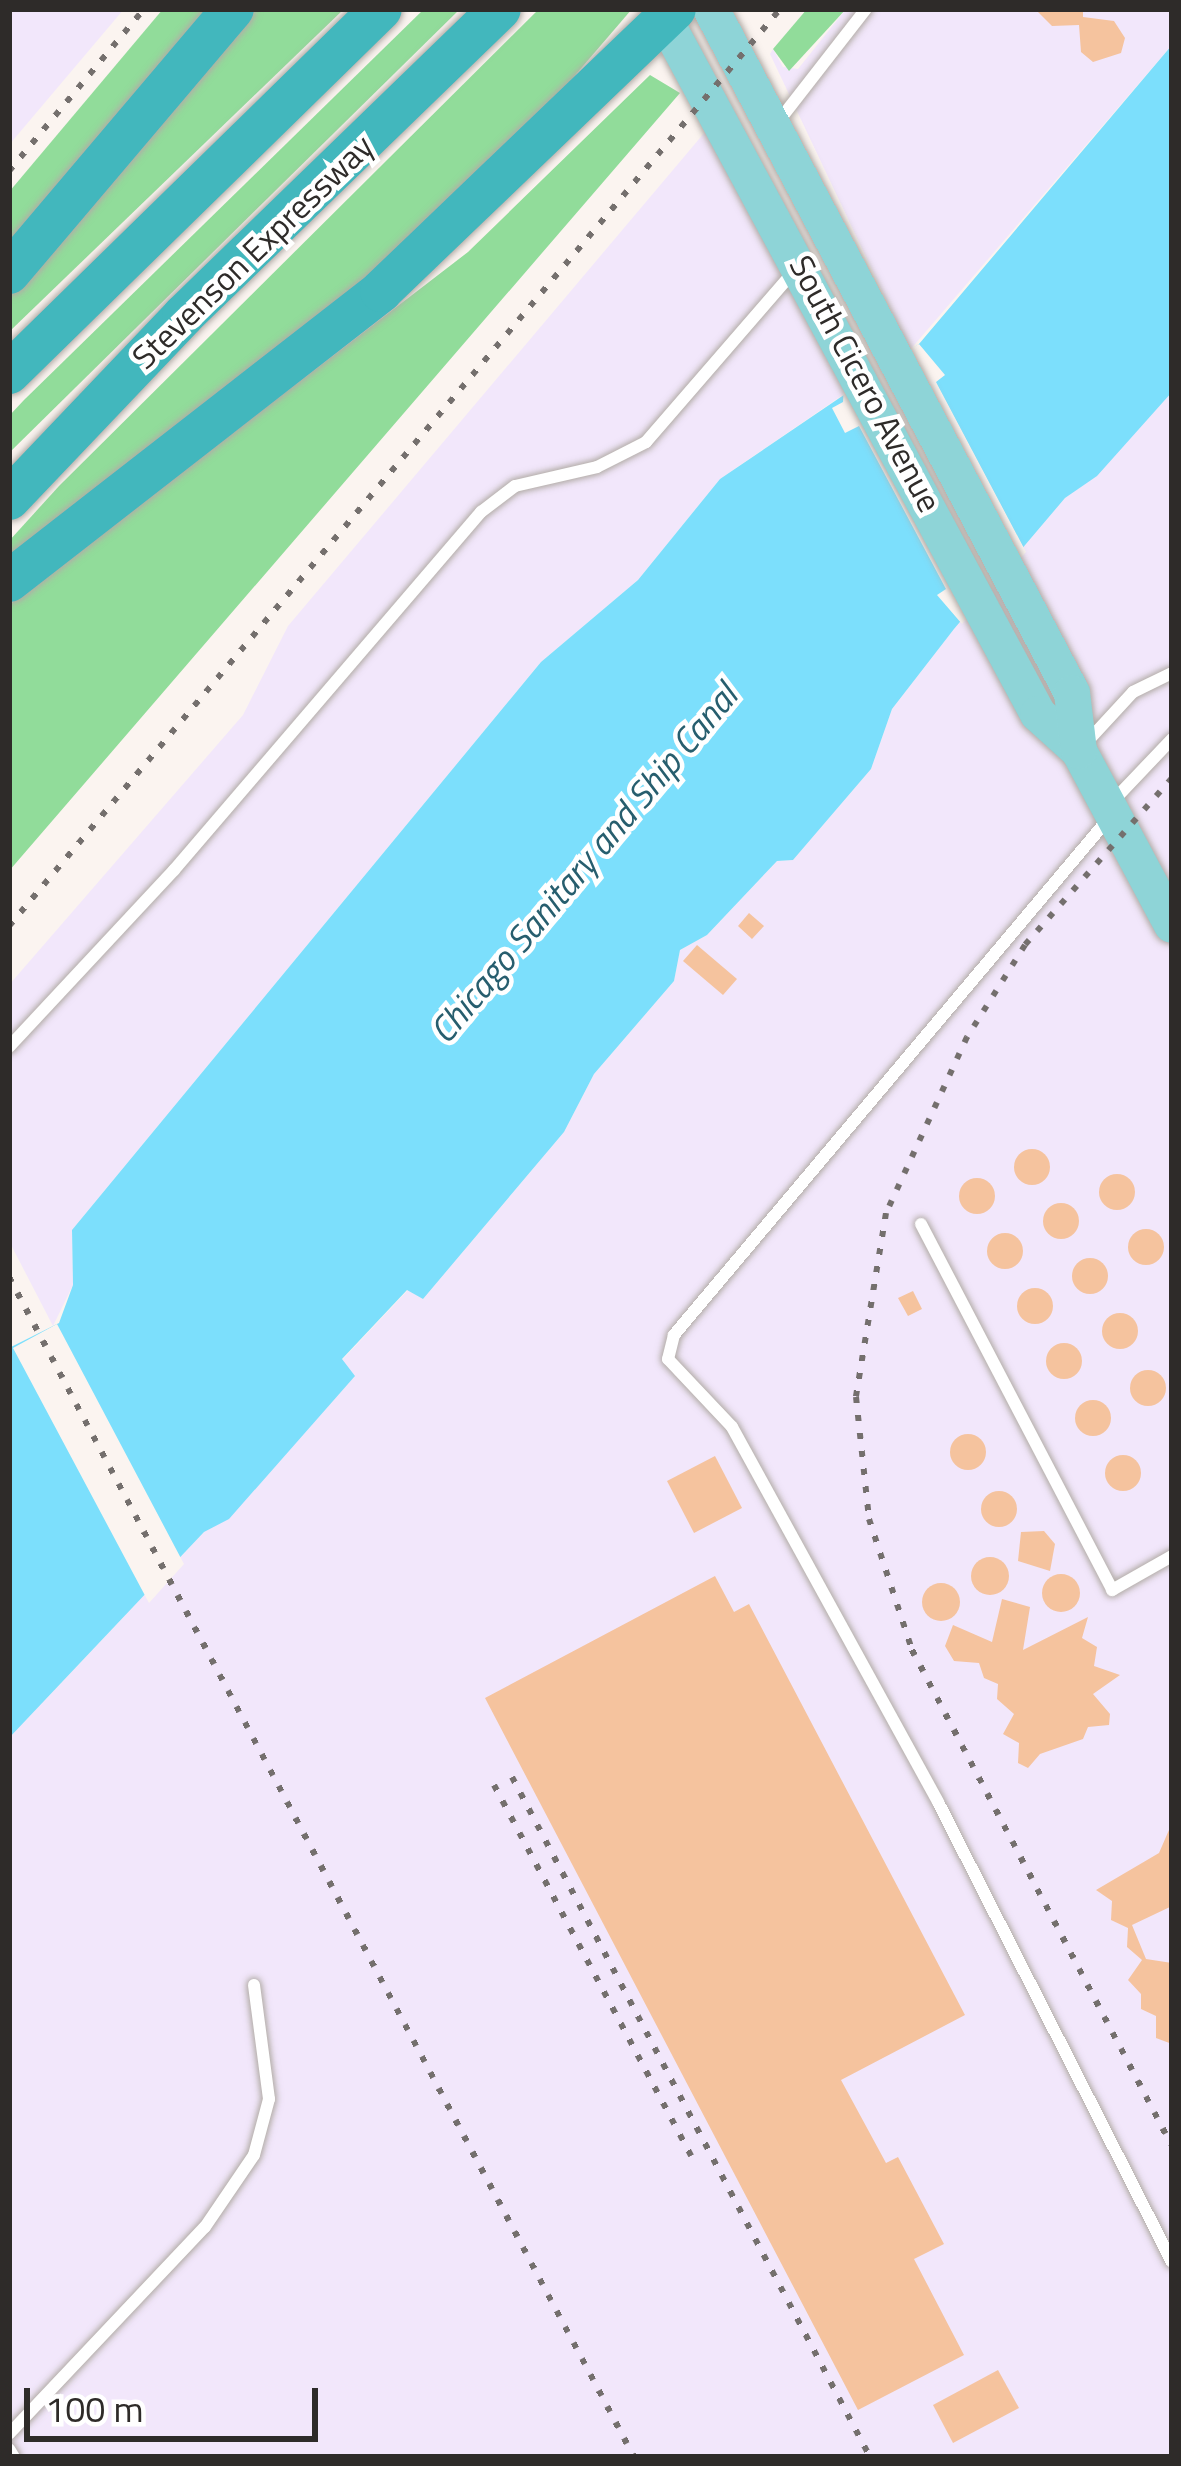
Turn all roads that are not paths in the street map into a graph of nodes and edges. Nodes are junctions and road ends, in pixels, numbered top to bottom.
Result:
1 (233, 9) edge
2 (381, 9) edge
3 (500, 9) edge
4 (711, 9) edge
5 (866, 9) edge
6 (666, 12) edge
7 (775, 126) junction
8 (800, 264) junction
9 (9, 273) edge
10 (9, 374) edge
11 (9, 499) edge
12 (9, 581) edge
13 (1172, 673) edge
14 (1172, 739) edge
15 (1079, 751) junction
16 (1111, 810) junction
17 (1172, 926) edge
18 (9, 1047) edge
19 (921, 1224) dead end
20 (1172, 1556) edge
21 (254, 1985) dead end
22 (1172, 2262) edge
23 (9, 2434) edge
24 (9, 2449) edge
25 (14, 2457) edge

1 - 9 highway
2 - 10 highway
3 - 11 highway, Stevenson Expressway
4 - 7 main road, South Cicero Avenue
5 - 7 lane
6 - 8 main road, South Cicero Avenue
6 - 12 highway
7 - 15 main road, South Cicero Avenue
8 - 15 main road, South Cicero Avenue
8 - 18 lane
13 - 15 lane
14 - 16 lane
15 - 16 main road, South Cicero Avenue
16 - 17 main road, South Cicero Avenue
16 - 22 lane
19 - 20 lane
21 - 23 lane
24 - 25 lane

